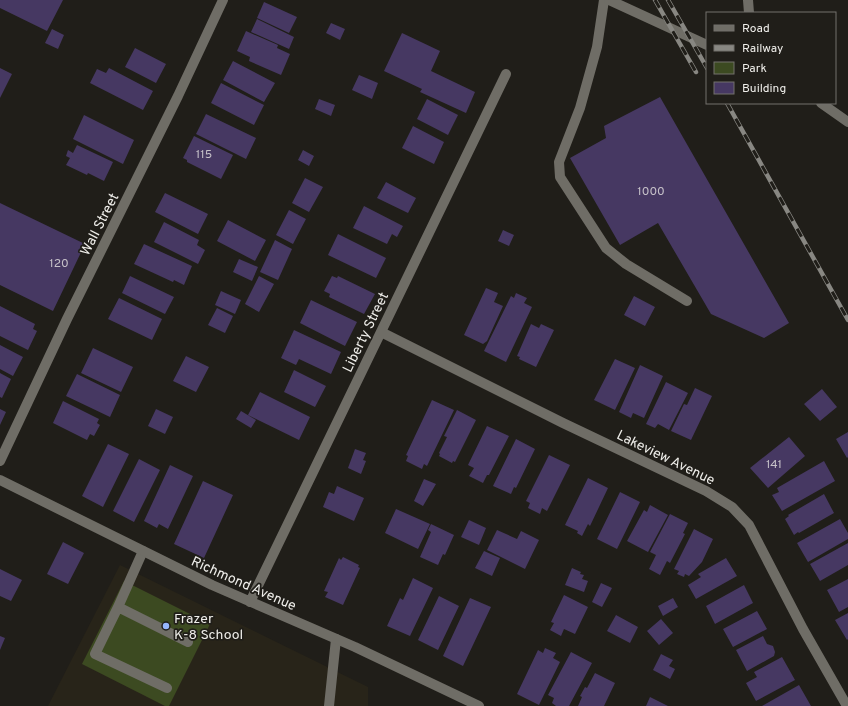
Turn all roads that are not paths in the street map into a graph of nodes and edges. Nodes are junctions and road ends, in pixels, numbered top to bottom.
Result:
1 (223, 0) edge
2 (604, 0) edge
3 (609, 0) edge
4 (748, 0) edge
5 (749, 12) edge
6 (706, 45) edge
7 (506, 74) dead end
8 (822, 104) edge
9 (848, 122) edge
10 (687, 301) dead end
11 (381, 332) junction
12 (0, 461) edge
13 (0, 480) edge
14 (143, 552) junction
15 (250, 602) junction
16 (118, 607) junction
17 (336, 639) junction
18 (188, 642) dead end
19 (167, 688) dead end
20 (330, 706) edge
21 (479, 706) edge
22 (847, 706) edge

1 - 12 street, Wall Street
2 - 10 street
3 - 6 street
4 - 5 street
7 - 11 street, Liberty Street
8 - 9 street
11 - 15 street, Liberty Street
11 - 22 street, Lakeview Avenue
13 - 14 street, Richmond Avenue
14 - 15 street, Richmond Avenue
14 - 16 street
15 - 17 street, Richmond Avenue
16 - 18 street
16 - 19 street
17 - 20 street
17 - 21 street, Richmond Avenue

